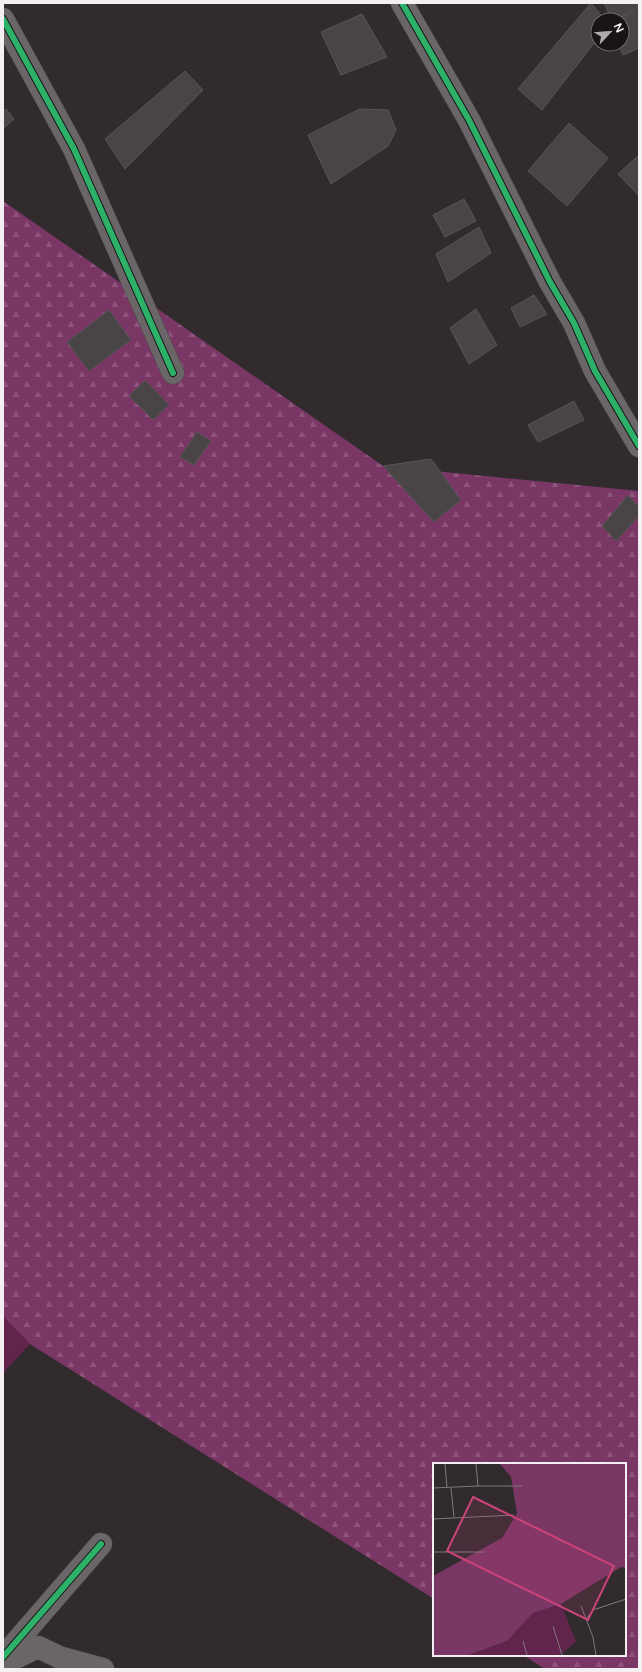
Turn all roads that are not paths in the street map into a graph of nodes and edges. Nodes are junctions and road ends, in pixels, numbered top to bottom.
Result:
1 (402, 3) edge
2 (3, 19) edge
3 (172, 373) dead end
4 (639, 446) edge
5 (101, 1544) dead end
6 (3, 1657) edge
7 (3, 1664) edge
8 (103, 1669) edge

1 - 4 street
2 - 3 street
5 - 6 street
7 - 8 street

